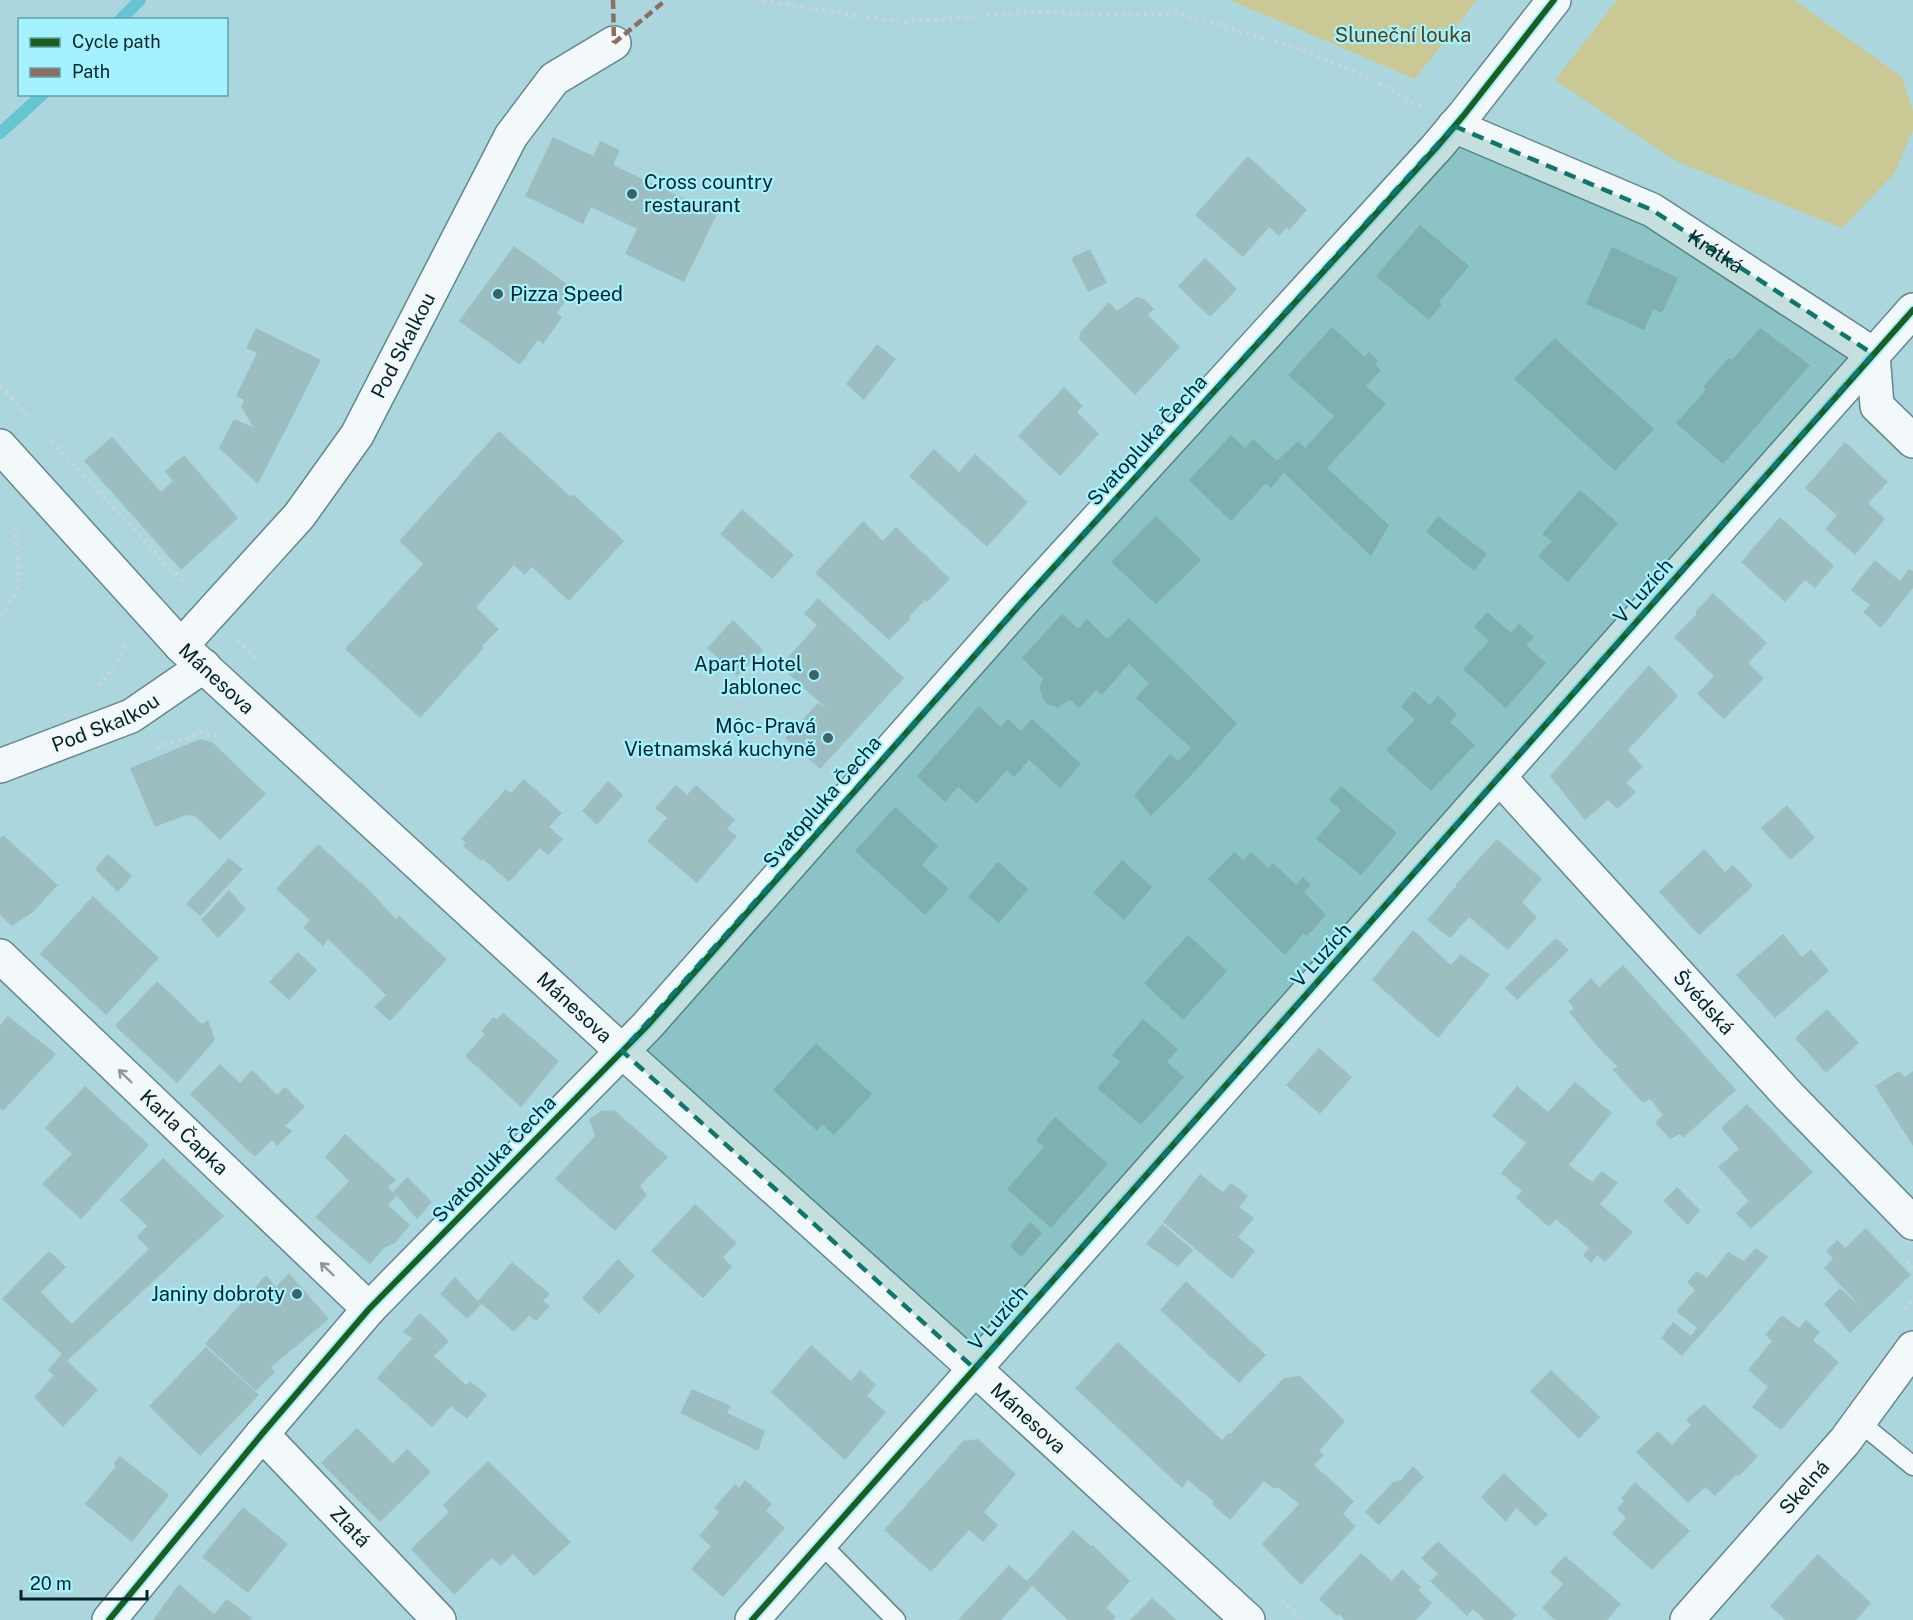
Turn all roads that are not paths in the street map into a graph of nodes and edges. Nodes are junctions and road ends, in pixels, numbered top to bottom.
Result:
1 (1554, 0) edge
2 (614, 43) dead end
3 (1454, 126) junction
4 (1913, 310) edge
5 (1873, 354) junction
6 (1913, 441) edge
7 (0, 446) edge
8 (192, 656) junction
9 (0, 766) edge
10 (1500, 778) junction
11 (0, 957) edge
12 (622, 1051) junction
13 (1913, 1223) edge
14 (369, 1309) junction
15 (1913, 1348) edge
16 (975, 1369) junction
17 (1858, 1421) junction
18 (262, 1434) junction
19 (1913, 1466) edge
20 (820, 1543) junction
21 (109, 1620) edge
22 (439, 1620) edge
23 (752, 1620) edge
24 (896, 1620) edge
25 (1248, 1620) edge
26 (1687, 1620) edge

1 - 3 street, Svatopluka Čecha
2 - 8 street, Pod Skalkou
3 - 5 street, Krátká
3 - 12 street, Svatopluka Čecha
4 - 5 street, V Luzích
5 - 6 street
5 - 10 street, V Luzích
7 - 8 street, Mánesova
8 - 9 street, Pod Skalkou
8 - 12 street, Mánesova
10 - 13 street, Švédská
10 - 16 street, V Luzích
14 -> 11 street, Karla Čapka
12 - 14 street, Svatopluka Čecha
12 - 16 street, Mánesova
14 - 18 street, Svatopluka Čecha
15 - 17 street, Skelná
16 - 20 street, V Luzích
16 - 25 street, Mánesova
17 - 19 lane
17 - 26 street, Skelná
18 - 21 street, Svatopluka Čecha
18 - 22 street, Zlatá
20 - 23 street, V Luzích
20 - 24 lane

